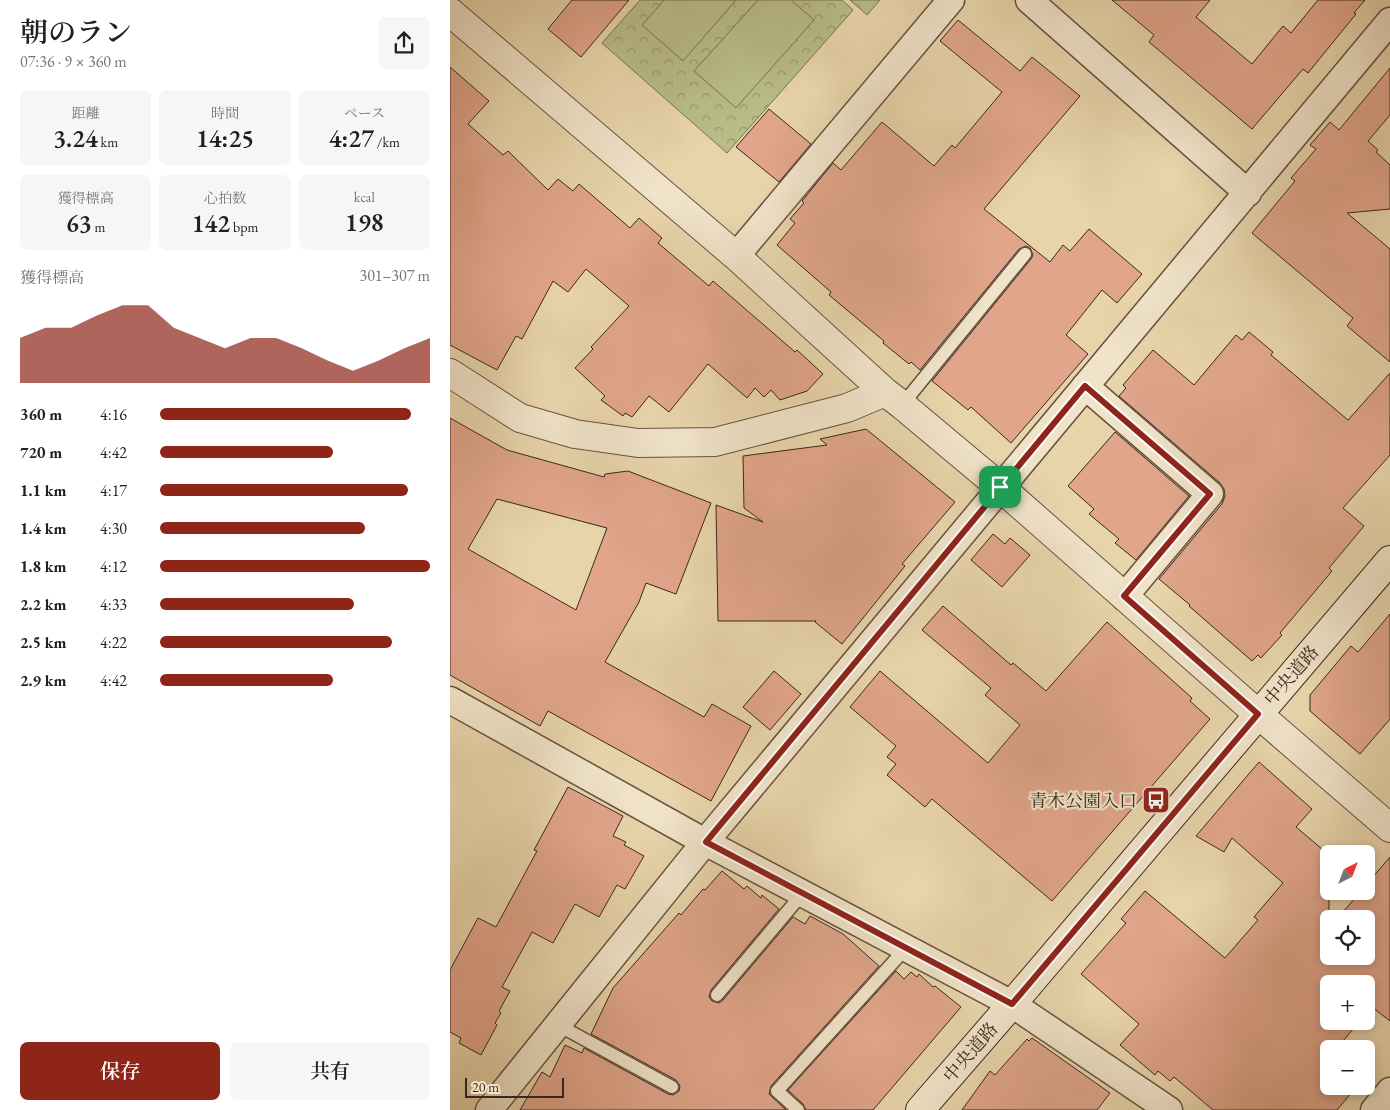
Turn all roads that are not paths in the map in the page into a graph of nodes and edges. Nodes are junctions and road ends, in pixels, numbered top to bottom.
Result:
1 (951, 0) edge
2 (1029, 0) edge
3 (450, 12) edge
4 (1390, 21) edge
5 (1248, 193) junction
6 (1025, 254) dead end
7 (736, 256) junction
8 (450, 373) edge
9 (1085, 386) junction
10 (893, 398) junction
11 (1000, 487) junction
12 (1390, 560) edge
13 (1124, 596) junction
14 (450, 700) edge
15 (1258, 714) junction
16 (1390, 828) edge
17 (706, 842) junction
18 (803, 893) junction
19 (906, 948) junction
20 (717, 995) dead end
21 (1012, 1004) junction
22 (558, 1025) junction
23 (672, 1087) dead end
24 (1390, 1091) edge
25 (489, 1110) edge
26 (798, 1110) edge
27 (920, 1110) edge
28 (1170, 1110) edge
29 (1374, 1110) edge

1 - 7 street
2 - 5 street
3 - 7 street
4 - 5 street
5 - 9 street
6 - 10 lane
7 - 10 street
8 - 10 street
9 - 11 street
9 - 13 street
10 - 11 street
11 - 13 street
11 - 17 street
12 - 15 street, 中央道路
13 - 15 street
14 - 17 street
15 - 16 street
15 - 21 street, 中央道路
17 - 18 street
17 - 22 street
18 - 19 street
18 - 20 lane
19 - 21 street
19 - 26 lane
21 - 27 street, 中央道路
21 - 28 street
22 - 23 lane
22 - 25 street
24 - 29 street

